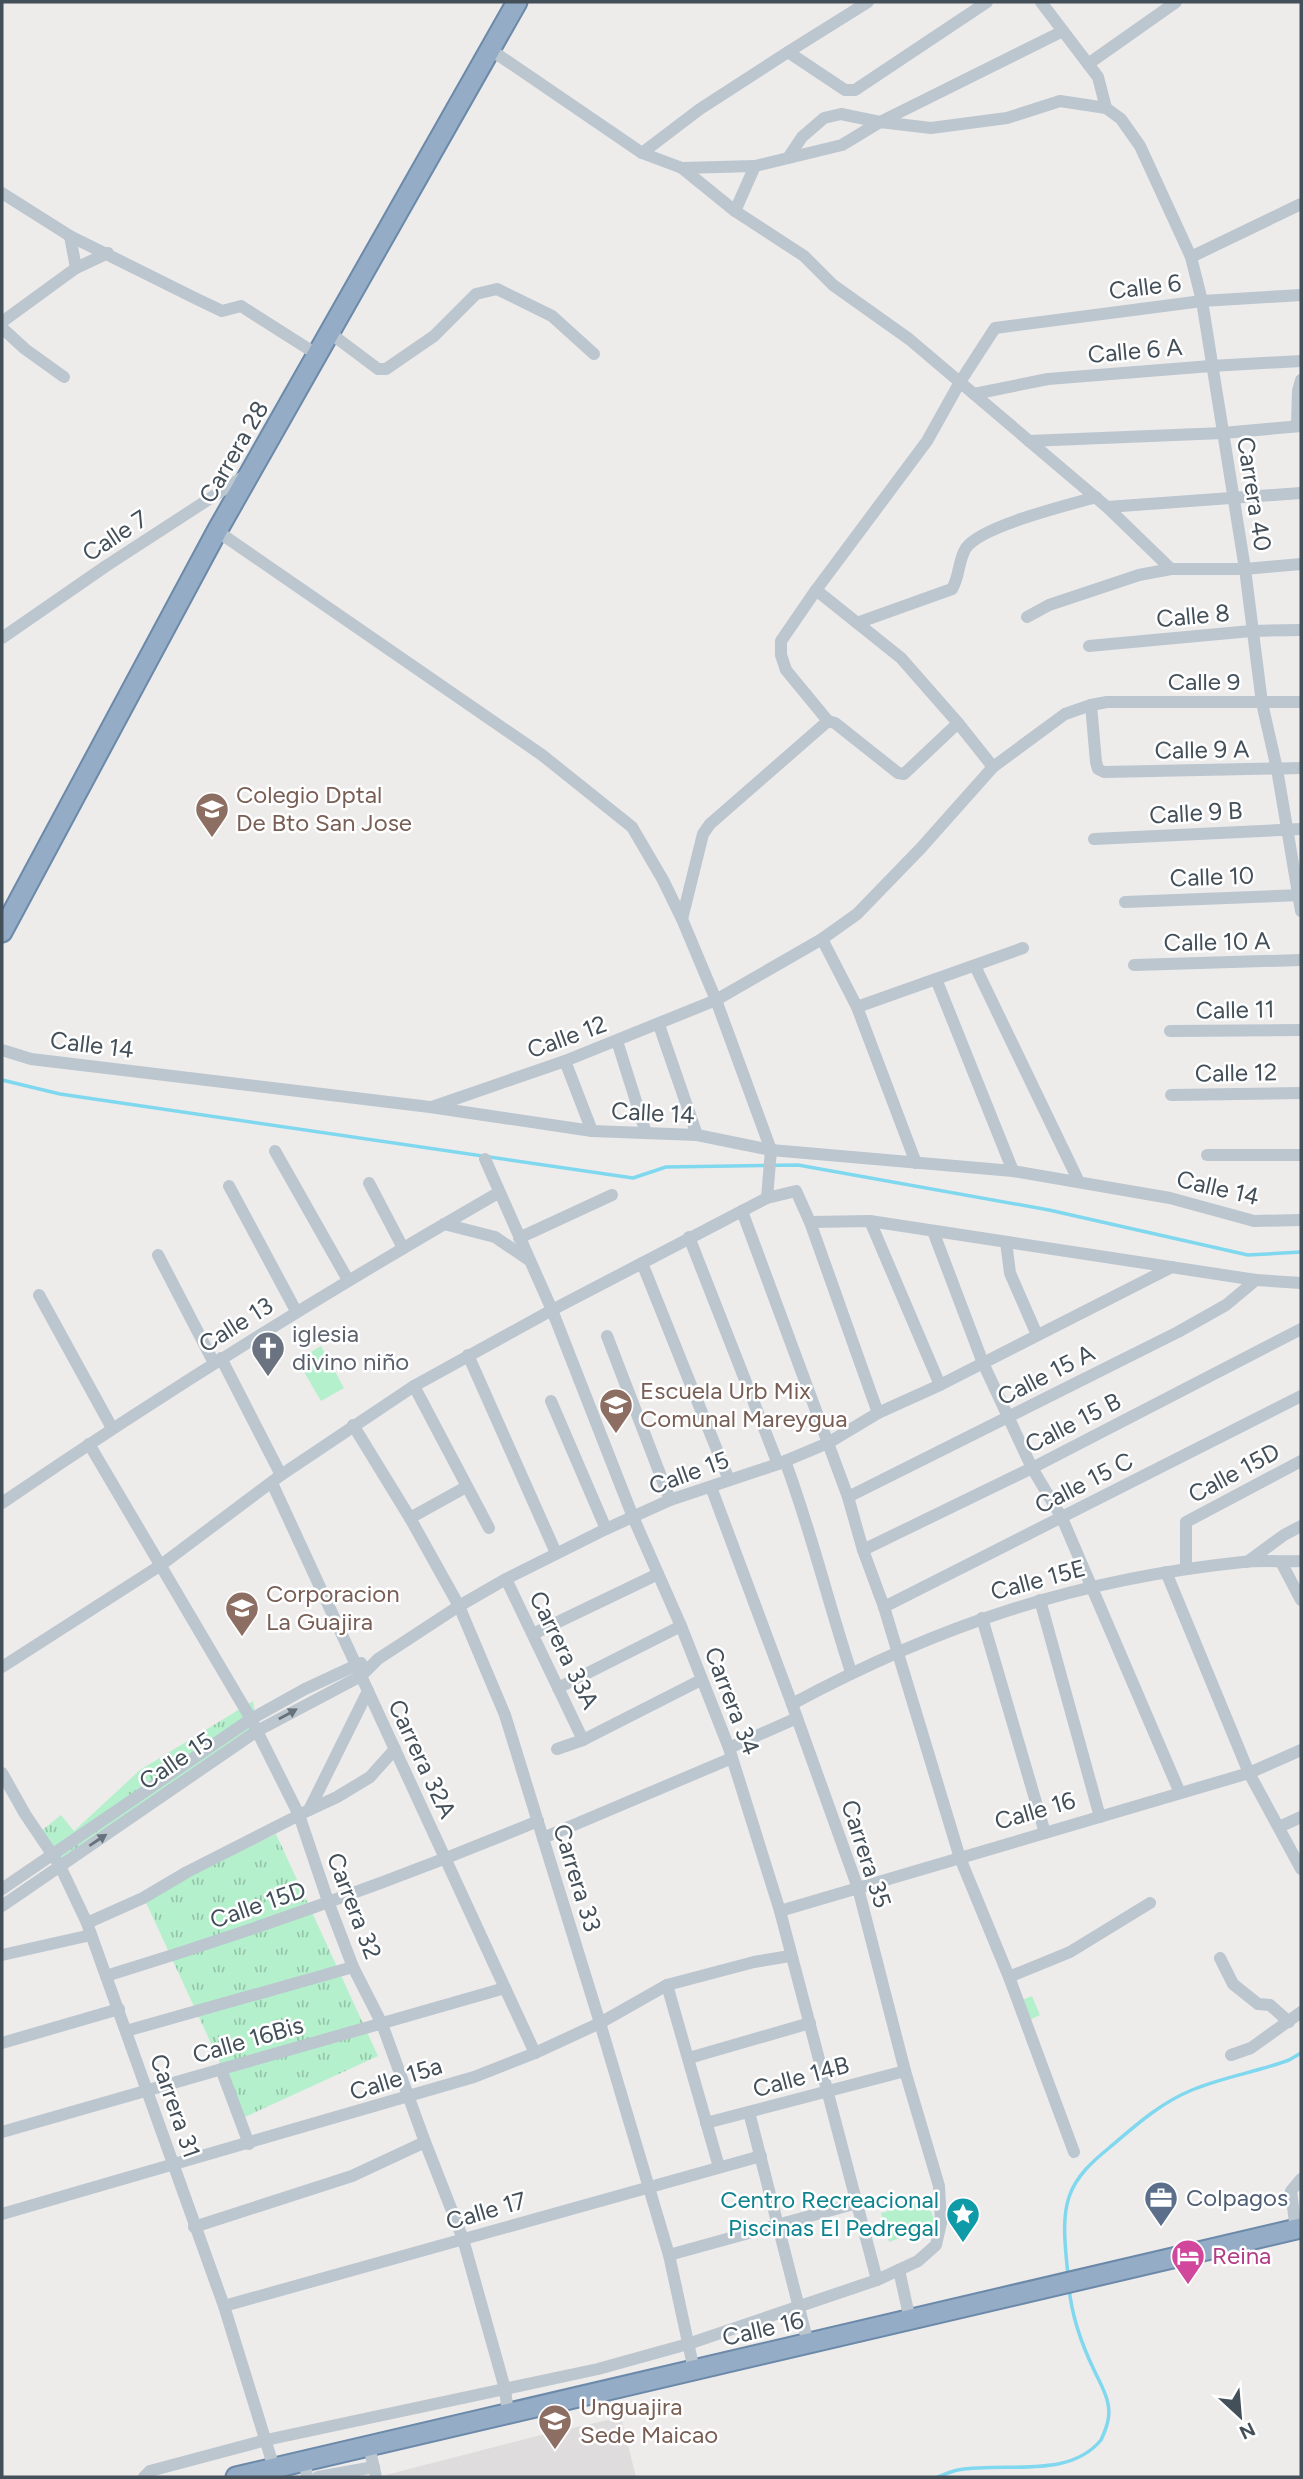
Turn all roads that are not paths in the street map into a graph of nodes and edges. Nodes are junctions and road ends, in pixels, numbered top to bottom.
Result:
1 (517, 2) edge
2 (868, 2) edge
3 (987, 2) edge
4 (1041, 2) edge
5 (1176, 2) edge
6 (1063, 32) junction
7 (491, 50) junction
8 (788, 52) junction
9 (1088, 64) junction
10 (1106, 108) junction
11 (880, 122) junction
12 (642, 153) junction
13 (788, 158) junction
14 (755, 166) junction
15 (682, 168) junction
16 (2, 193) edge
17 (1301, 204) edge
18 (735, 211) junction
19 (70, 236) junction
20 (108, 253) junction
21 (1191, 257) junction
22 (76, 268) junction
23 (1301, 295) edge
24 (1202, 301) junction
25 (2, 322) edge
26 (2, 328) edge
27 (330, 333) junction
28 (594, 354) dead end
29 (318, 355) junction
30 (1301, 361) edge
31 (1212, 366) junction
32 (64, 377) dead end
33 (1301, 380) edge
34 (960, 382) junction
35 (974, 394) junction
36 (1299, 426) edge
37 (1223, 433) junction
38 (1029, 441) junction
39 (252, 471) junction
40 (1301, 493) edge
41 (1233, 496) junction
42 (1096, 497) junction
43 (1107, 507) junction
44 (217, 531) junction
45 (1301, 564) edge
46 (1171, 569) junction
47 (1245, 569) junction
48 (816, 590) junction
49 (1027, 617) dead end
50 (857, 623) junction
51 (1301, 630) edge
52 (1251, 631) junction
53 (2, 638) edge
54 (1089, 646) dead end
55 (1301, 702) edge
56 (1262, 703) junction
57 (1091, 705) junction
58 (828, 721) junction
59 (958, 723) junction
60 (993, 767) junction
61 (1301, 768) edge
62 (1277, 769) junction
63 (1288, 829) junction
64 (1301, 829) edge
65 (1094, 839) dead end
66 (1300, 895) edge
67 (1125, 902) dead end
68 (8, 905) edge
69 (1301, 911) edge
70 (682, 919) junction
71 (2, 932) edge
72 (822, 939) junction
73 (1023, 948) dead end
74 (1301, 960) edge
75 (1134, 965) dead end
76 (975, 966) junction
77 (936, 979) junction
78 (716, 1000) junction
79 (857, 1007) junction
80 (659, 1025) junction
81 (1301, 1030) edge
82 (1170, 1031) dead end
83 (617, 1041) junction
84 (2, 1050) edge
85 (565, 1061) junction
86 (1301, 1093) edge
87 (1171, 1095) dead end
88 (430, 1107) junction
89 (592, 1131) junction
90 (646, 1133) junction
91 (697, 1135) junction
92 (275, 1151) dead end
93 (772, 1154) junction
94 (1207, 1155) dead end
95 (1301, 1155) edge
96 (485, 1158) dead end
97 (916, 1163) junction
98 (1013, 1171) junction
99 (1079, 1182) junction
100 (369, 1183) dead end
101 (229, 1186) dead end
102 (498, 1193) junction
103 (612, 1195) dead end
104 (767, 1198) junction
105 (742, 1211) junction
106 (1301, 1220) edge
107 (870, 1221) junction
108 (810, 1222) junction
109 (444, 1224) junction
110 (933, 1231) junction
111 (689, 1237) junction
112 (519, 1238) junction
113 (1006, 1242) junction
114 (403, 1248) junction
115 (158, 1255) dead end
116 (529, 1260) junction
117 (642, 1263) junction
118 (1172, 1267) junction
119 (348, 1280) junction
120 (1256, 1280) junction
121 (1301, 1283) edge
122 (39, 1295) dead end
123 (552, 1310) junction
124 (296, 1311) junction
125 (1301, 1329) edge
126 (1037, 1335) junction
127 (607, 1336) dead end
128 (468, 1355) junction
129 (218, 1360) junction
130 (983, 1363) junction
131 (940, 1385) junction
132 (414, 1386) junction
133 (1301, 1396) edge
134 (551, 1401) dead end
135 (878, 1413) junction
136 (1009, 1418) junction
137 (353, 1425) junction
138 (112, 1428) junction
139 (828, 1443) junction
140 (89, 1444) junction
141 (1301, 1461) edge
142 (782, 1462) junction
143 (1032, 1468) junction
144 (276, 1479) junction
145 (729, 1480) junction
146 (466, 1487) junction
147 (710, 1487) junction
148 (848, 1497) junction
149 (670, 1500) junction
150 (2, 1503) edge
151 (633, 1517) junction
152 (411, 1518) junction
153 (1062, 1518) junction
154 (1301, 1527) edge
155 (489, 1528) dead end
156 (606, 1529) junction
157 (863, 1550) junction
158 (556, 1553) junction
159 (1301, 1561) edge
160 (1247, 1562) junction
161 (1281, 1562) junction
162 (161, 1565) junction
163 (1185, 1569) junction
164 (1166, 1572) junction
165 (658, 1574) junction
166 (506, 1579) junction
167 (1092, 1586) junction
168 (1040, 1600) junction
169 (1301, 1600) edge
170 (459, 1606) junction
171 (884, 1607) junction
172 (982, 1618) junction
173 (681, 1626) junction
174 (533, 1634) junction
175 (897, 1651) junction
176 (2, 1667) edge
177 (358, 1670) junction
178 (851, 1672) junction
179 (701, 1680) junction
180 (558, 1688) junction
181 (368, 1691) junction
182 (792, 1704) junction
183 (797, 1718) junction
184 (251, 1719) junction
185 (257, 1731) junction
186 (583, 1740) junction
187 (395, 1749) junction
188 (557, 1749) dead end
189 (1301, 1750) edge
190 (731, 1753) junction
191 (2, 1773) edge
192 (1249, 1773) junction
193 (1180, 1793) junction
194 (304, 1813) junction
195 (1100, 1817) junction
196 (1301, 1817) edge
197 (538, 1821) junction
198 (1279, 1827) junction
199 (1045, 1833) junction
200 (543, 1838) junction
201 (53, 1854) junction
202 (960, 1858) junction
203 (446, 1860) junction
204 (60, 1866) junction
205 (1301, 1869) edge
206 (858, 1888) junction
207 (2, 1889) edge
208 (1150, 1903) dead end
209 (329, 1904) junction
210 (2, 1906) edge
211 (779, 1911) junction
212 (89, 1929) junction
213 (2, 1955) edge
214 (790, 1955) junction
215 (1220, 1958) dead end
216 (354, 1967) junction
217 (107, 1976) junction
218 (1009, 1977) junction
219 (667, 1985) junction
220 (505, 1988) junction
221 (119, 2009) junction
222 (1298, 2017) edge
223 (600, 2023) junction
224 (810, 2023) junction
225 (382, 2024) junction
226 (127, 2031) junction
227 (2, 2043) edge
228 (535, 2053) junction
229 (1231, 2055) dead end
230 (689, 2058) junction
231 (221, 2069) junction
232 (905, 2071) junction
233 (148, 2090) junction
234 (828, 2092) junction
235 (410, 2098) junction
236 (749, 2112) junction
237 (706, 2123) junction
238 (2, 2132) edge
239 (425, 2142) junction
240 (249, 2144) junction
241 (1074, 2152) dead end
242 (761, 2156) junction
243 (174, 2165) junction
244 (719, 2167) junction
245 (1301, 2179) edge
246 (649, 2187) junction
247 (857, 2203) junction
248 (2, 2214) edge
249 (778, 2225) junction
250 (194, 2227) junction
251 (1299, 2229) edge
252 (463, 2239) junction
253 (669, 2255) junction
254 (899, 2270) junction
255 (877, 2280) junction
256 (224, 2306) junction
257 (800, 2307) junction
258 (910, 2320) junction
259 (808, 2343) junction
260 (688, 2344) junction
261 (694, 2370) junction
262 (505, 2389) junction
263 (508, 2414) junction
264 (266, 2440) junction
265 (369, 2446) junction
266 (274, 2468) junction
267 (306, 2469) edge
268 (375, 2472) edge
269 (144, 2477) edge
270 (239, 2477) edge
271 (317, 2477) edge

1 - 7 highway, Carrera 28
2 - 8 street
3 - 8 street
4 - 6 street
5 - 9 street
6 - 9 street
6 - 11 street
7 - 12 street
7 - 27 highway, Carrera 28
8 - 12 street
9 - 10 street
10 - 11 street
10 - 21 street, Carrera 40
11 - 13 street
11 - 13 street
12 - 15 street
13 - 14 street
14 - 15 street
14 - 18 street
15 - 18 street
16 - 19 street
17 - 21 street
18 - 34 street
19 - 20 street
19 - 22 street
20 - 22 street
20 - 29 street
21 - 24 street, Carrera 40
22 - 25 street
23 - 24 street, Calle 6
24 - 31 street, Carrera 40
24 - 34 street, Calle 6
26 - 32 street
27 - 28 street
27 - 29 highway, Carrera 28
29 - 39 highway, Carrera 28
30 - 31 street, Calle 6 A
31 - 35 street, Calle 6 A
31 - 37 street, Carrera 40
33 - 36 street
34 - 35 street
34 - 48 street
35 - 38 street
36 - 37 street
37 - 38 street
37 - 41 street, Carrera 40
38 - 42 street
39 - 44 highway, Carrera 28
39 - 53 street, Calle 7
40 - 41 street
41 - 43 street
41 - 47 street, Carrera 40
42 - 43 street
42 - 50 street
43 - 46 street
44 - 68 highway, Carrera 28
44 - 70 street
45 - 47 street
46 - 47 street
46 - 49 street
47 - 52 street, Carrera 40
48 - 50 street
48 - 58 street
50 - 59 street
51 - 52 street, Calle 8
52 - 54 street, Calle 8
52 - 56 street, Carrera 40
55 - 56 street, Calle 9
56 - 57 street, Calle 9
56 - 62 street, Carrera 40
57 - 60 street, Calle 9
57 - 62 street, Calle 9 A
58 - 59 street
58 - 70 street
59 - 60 street
60 - 72 street, Calle 12
61 - 62 street, Calle 9 A
62 - 63 street, Carrera 40
63 - 64 street, Calle 9 B
63 - 65 street, Calle 9 B
63 - 66 street, Carrera 40
66 - 67 street, Calle 10
66 - 69 street, Carrera 40
68 - 71 highway, Carrera 28
70 - 78 street
72 - 78 street, Calle 12
72 - 79 street
73 - 76 street
74 - 75 street, Calle 10 A
76 - 77 street
76 - 99 street
77 - 79 street
77 - 98 street
78 - 80 street, Calle 12
78 - 93 street
79 - 97 street
80 - 83 street, Calle 12
80 - 91 street
81 - 82 street, Calle 11
83 - 85 street, Calle 12
83 - 90 street
84 - 88 street, Calle 14
85 - 88 street, Calle 12
85 - 89 street
86 - 87 street, Calle 12
88 - 89 street, Calle 14
89 - 90 street, Calle 14
90 - 91 street, Calle 14
91 - 93 street, Calle 14
92 - 119 street
93 - 97 street, Calle 14
93 - 104 street
94 - 95 street
96 - 102 street, Carrera 34
97 - 98 street, Calle 14
98 - 99 street, Calle 14
99 - 106 street, Calle 14
100 - 114 street
101 - 124 street
102 - 109 street, Calle 13
102 - 112 street, Carrera 34
103 - 112 street
104 - 105 street
104 - 108 street
105 - 111 street
105 - 139 street
107 - 108 street
107 - 110 street
107 - 131 street
108 - 135 street
109 - 114 street, Calle 13
109 - 116 street
110 - 113 street
110 - 130 street
111 - 117 street
111 - 142 street
112 - 116 street, Carrera 34
113 - 118 street
113 - 126 street
114 - 119 street, Calle 13
115 - 129 street, Carrera 32A
116 - 123 street, Carrera 34
117 - 123 street
117 - 145 street
118 - 120 street
118 - 126 street, Calle 15
119 - 124 street, Calle 13
120 - 121 street
120 - 136 street, Calle 15 A
122 - 138 street
123 - 128 street
123 - 151 street, Carrera 34
124 - 129 street, Calle 13
125 - 143 street, Calle 15 B
126 - 130 street, Calle 15
127 - 149 street
128 - 132 street
128 - 158 street
129 - 138 street, Calle 13
129 - 144 street, Carrera 32A
130 - 131 street, Calle 15
130 - 136 street
131 - 135 street, Calle 15
132 - 137 street
132 - 146 street
133 - 153 street, Calle 15 C
134 - 156 street
135 - 139 street, Calle 15
136 - 143 street
136 - 148 street, Calle 15 A
137 - 144 street
137 - 152 street, Carrera 33
138 - 140 street, Calle 13
139 - 142 street, Calle 15
139 - 148 street
140 - 150 street, Calle 13
140 - 162 street, Carrera 32
141 - 163 street, Calle 15D
142 - 145 street, Calle 15
142 - 178 street
143 - 153 street
143 - 157 street, Calle 15 B
144 - 162 street
144 - 177 street, Carrera 32A
145 - 147 street, Calle 15
146 - 152 street
146 - 155 street
147 - 149 street, Calle 15
147 - 182 street, Carrera 35
148 - 157 street
149 - 151 street, Calle 15
151 - 156 street, Calle 15
151 - 165 street, Carrera 34
152 - 170 street, Carrera 33
153 - 167 street
153 - 171 street, Calle 15 C
154 - 160 street, Calle 15E
156 - 158 street, Calle 15
157 - 171 street
158 - 166 street, Calle 15
159 - 161 street
160 - 161 street
160 - 163 street, Calle 15E
161 - 169 street
162 - 176 street
162 - 184 street, Carrera 32
163 - 164 street, Calle 15E
164 - 167 street, Calle 15E
164 - 192 street
165 - 173 street, Carrera 34
165 - 174 street
166 - 170 street, Calle 15
166 - 174 street, Carrera 33A
167 - 168 street, Calle 15E
167 - 193 street
168 - 172 street, Calle 15E
168 - 195 street
170 - 177 street, Calle 15
170 - 197 street, Carrera 33
171 - 175 street
172 - 175 street, Calle 15E
172 - 199 street
173 - 179 street, Carrera 34
173 - 180 street
174 - 180 street, Carrera 33A
175 - 178 street, Calle 15E
175 - 202 street
177 - 181 street, Carrera 32A
177 - 184 street, Calle 15
185 -> 177 street, Calle 15
178 - 182 street, Calle 15E
179 - 186 street
179 - 190 street, Carrera 34
180 - 186 street, Carrera 33A
181 - 187 street, Carrera 32A
181 - 194 street
182 - 183 street, Carrera 35
183 - 190 street
183 - 206 street, Carrera 35
184 - 185 street, Carrera 32
184 - 201 street, Calle 15
185 - 194 street, Carrera 32
204 -> 185 street, Calle 15
186 - 188 street
187 - 194 street
187 - 203 street, Carrera 32A
189 - 192 street, Calle 16
190 - 200 street
190 - 211 street, Carrera 34
191 - 201 street, Carrera 31
192 - 193 street, Calle 16
192 - 198 street
193 - 195 street, Calle 16
194 - 209 street, Carrera 32
194 - 212 street
195 - 199 street, Calle 16
196 - 198 street
197 - 200 street, Carrera 33
197 - 203 street, Calle 15D
198 - 205 street
199 - 202 street, Calle 16
200 - 223 street, Carrera 33
201 - 204 street, Carrera 31
201 - 207 street, Calle 15
202 - 206 street, Calle 16
202 - 218 street
203 - 209 street, Calle 15D
203 - 220 street, Carrera 32A
204 - 210 street, Calle 15
204 - 212 street, Carrera 31
206 - 211 street, Calle 16
206 - 232 street, Carrera 35
208 - 218 street
209 - 216 street, Carrera 32
209 - 217 street, Calle 15D
211 - 214 street, Carrera 34
212 - 213 street
212 - 217 street, Carrera 31
214 - 219 street, Calle 15a
214 - 224 street, Carrera 34
215 - 222 street
216 - 225 street, Carrera 32
216 - 226 street
217 - 221 street, Carrera 31
218 - 241 street
219 - 223 street, Calle 15a
219 - 230 street
220 - 225 street, Calle 16Bis
220 - 228 street, Carrera 32A
221 - 226 street, Carrera 31
221 - 227 street
222 - 229 street
223 - 228 street, Calle 15a
223 - 246 street, Carrera 33
224 - 230 street
224 - 234 street, Carrera 34
225 - 231 street, Calle 16Bis
225 - 235 street, Carrera 32
226 - 233 street, Carrera 31
228 - 235 street, Calle 15a
230 - 237 street
231 - 233 street, Calle 16Bis
231 - 240 street
232 - 234 street, Calle 14B
232 - 254 street, Carrera 35
233 - 238 street, Calle 16Bis
233 - 243 street, Carrera 31
234 - 236 street, Calle 14B
234 - 247 street, Carrera 34
235 - 239 street, Carrera 32
235 - 240 street, Calle 15a
236 - 237 street, Calle 14B
236 - 242 street
237 - 244 street
239 - 250 street
239 - 252 street, Carrera 32
240 - 243 street, Calle 15a
242 - 244 street, Calle 17
242 - 249 street
243 - 248 street, Calle 15a
243 - 250 street, Carrera 31
244 - 246 street, Calle 17
245 - 251 street
246 - 252 street, Calle 17
246 - 253 street, Carrera 33
247 - 249 street
247 - 255 street, Carrera 34
249 - 253 street
249 - 257 street
250 - 256 street, Carrera 31
251 - 258 highway, Calle 16
252 - 256 street, Calle 17
252 - 262 street, Carrera 32
253 - 260 street, Carrera 33
254 - 255 street
254 - 258 street
255 - 257 street
256 - 264 street, Carrera 31
257 - 259 street
257 - 260 street
258 - 259 highway, Calle 16
259 - 261 highway, Calle 16
260 - 261 street, Carrera 33
260 - 262 street
261 - 263 highway, Calle 16
262 - 263 street, Carrera 32
262 - 264 street
263 - 265 highway, Calle 16
264 - 266 street, Carrera 31
264 - 269 street
265 - 267 highway, Calle 16
265 - 268 street
266 - 267 highway, Calle 16
266 - 270 highway, Calle 16
268 - 271 street

